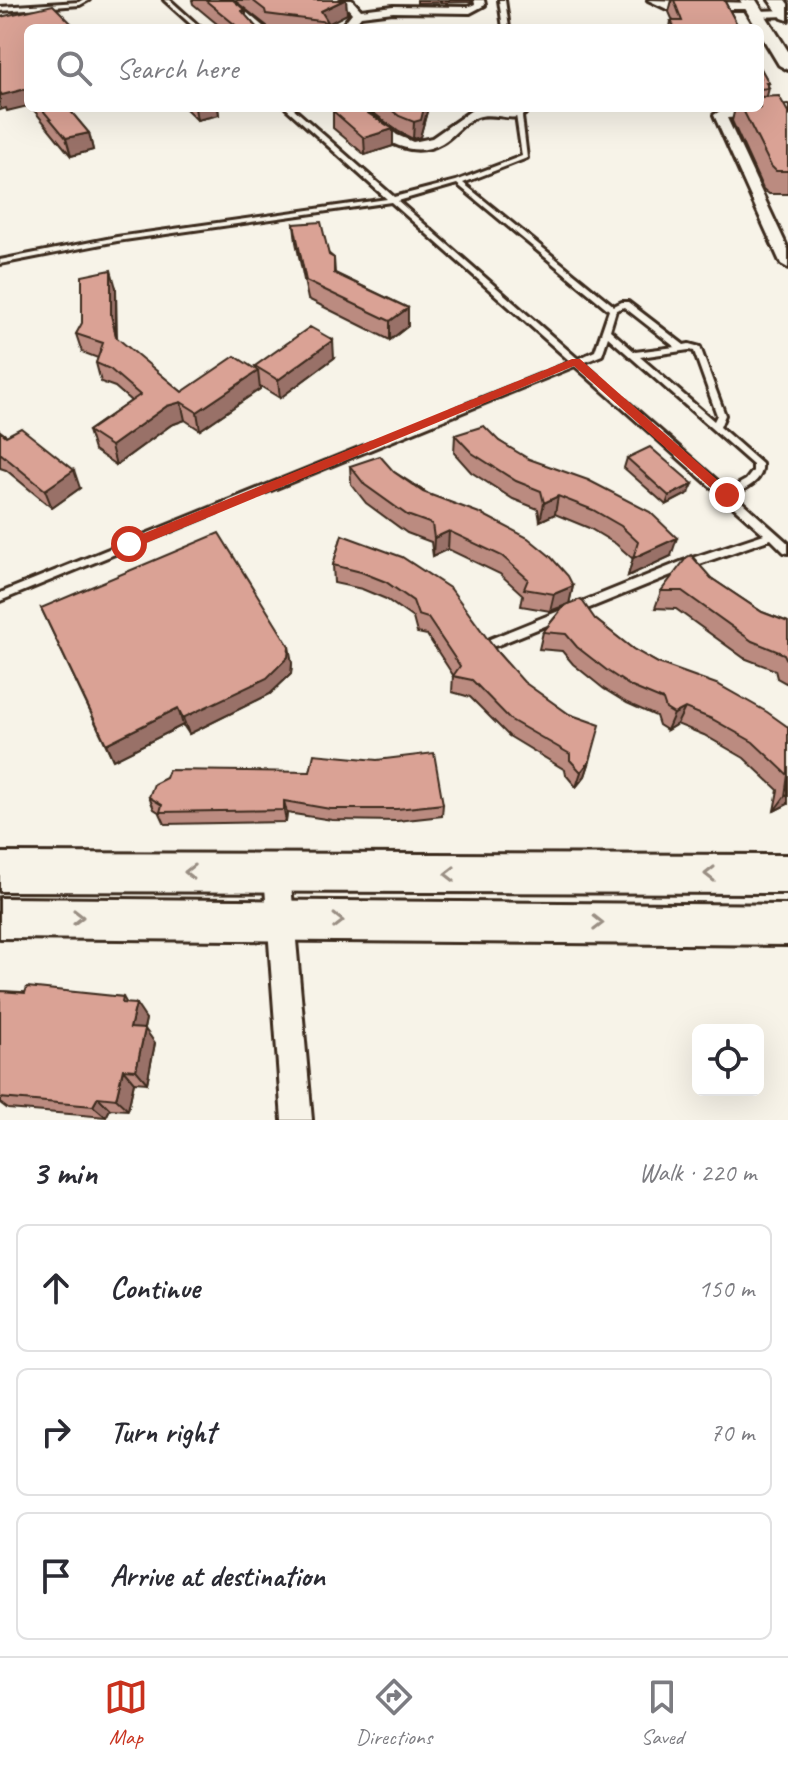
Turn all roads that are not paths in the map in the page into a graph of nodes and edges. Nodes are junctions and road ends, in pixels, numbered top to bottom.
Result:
1 (86, 0) edge
2 (167, 0) edge
3 (226, 0) edge
4 (346, 0) edge
5 (479, 0) edge
6 (502, 0) edge
7 (653, 0) edge
8 (777, 0) edge
9 (752, 7) edge
10 (0, 9) edge
11 (358, 13) junction
12 (788, 14) edge
13 (194, 24) edge
14 (255, 24) edge
15 (348, 24) edge
16 (505, 24) edge
17 (763, 24) edge
18 (764, 26) edge
19 (788, 65) edge
20 (786, 111) edge
21 (294, 112) edge
22 (361, 112) edge
23 (478, 112) edge
24 (519, 112) edge
25 (458, 182) junction
26 (393, 200) junction
27 (0, 249) edge
28 (3, 261) edge
29 (788, 264) edge
30 (613, 309) junction
31 (606, 331) junction
32 (682, 348) junction
33 (635, 355) junction
34 (576, 362) junction
35 (716, 426) junction
36 (727, 495) junction
37 (772, 535) junction
38 (788, 549) edge
39 (0, 597) edge
40 (494, 642) edge
41 (0, 872) edge
42 (277, 873) junction
43 (788, 874) edge
44 (0, 918) edge
45 (279, 921) junction
46 (788, 925) edge
47 (297, 1120) edge

1 - 10 lane
2 - 13 lane
3 - 14 street
4 - 11 street
5 - 11 street
6 - 16 lane
7 - 9 street
8 - 12 main road
9 - 12 street
9 - 17 main road
11 - 15 street
18 - 19 main road
20 - 29 street
21 - 26 lane
22 - 23 street
24 - 25 lane
25 - 26 lane
25 - 30 lane
26 - 28 lane
26 - 34 lane
27 - 28 lane
30 - 31 lane
30 - 32 lane
31 - 33 lane
31 - 34 lane
32 - 33 lane
32 - 35 lane
33 - 35 lane
34 - 36 lane
34 - 39 lane
35 - 36 lane
36 - 37 lane
37 - 38 lane
37 - 40 lane
42 -> 41 main road
43 -> 42 main road
42 - 45 street
44 -> 45 main road
45 -> 46 main road
45 - 47 street

